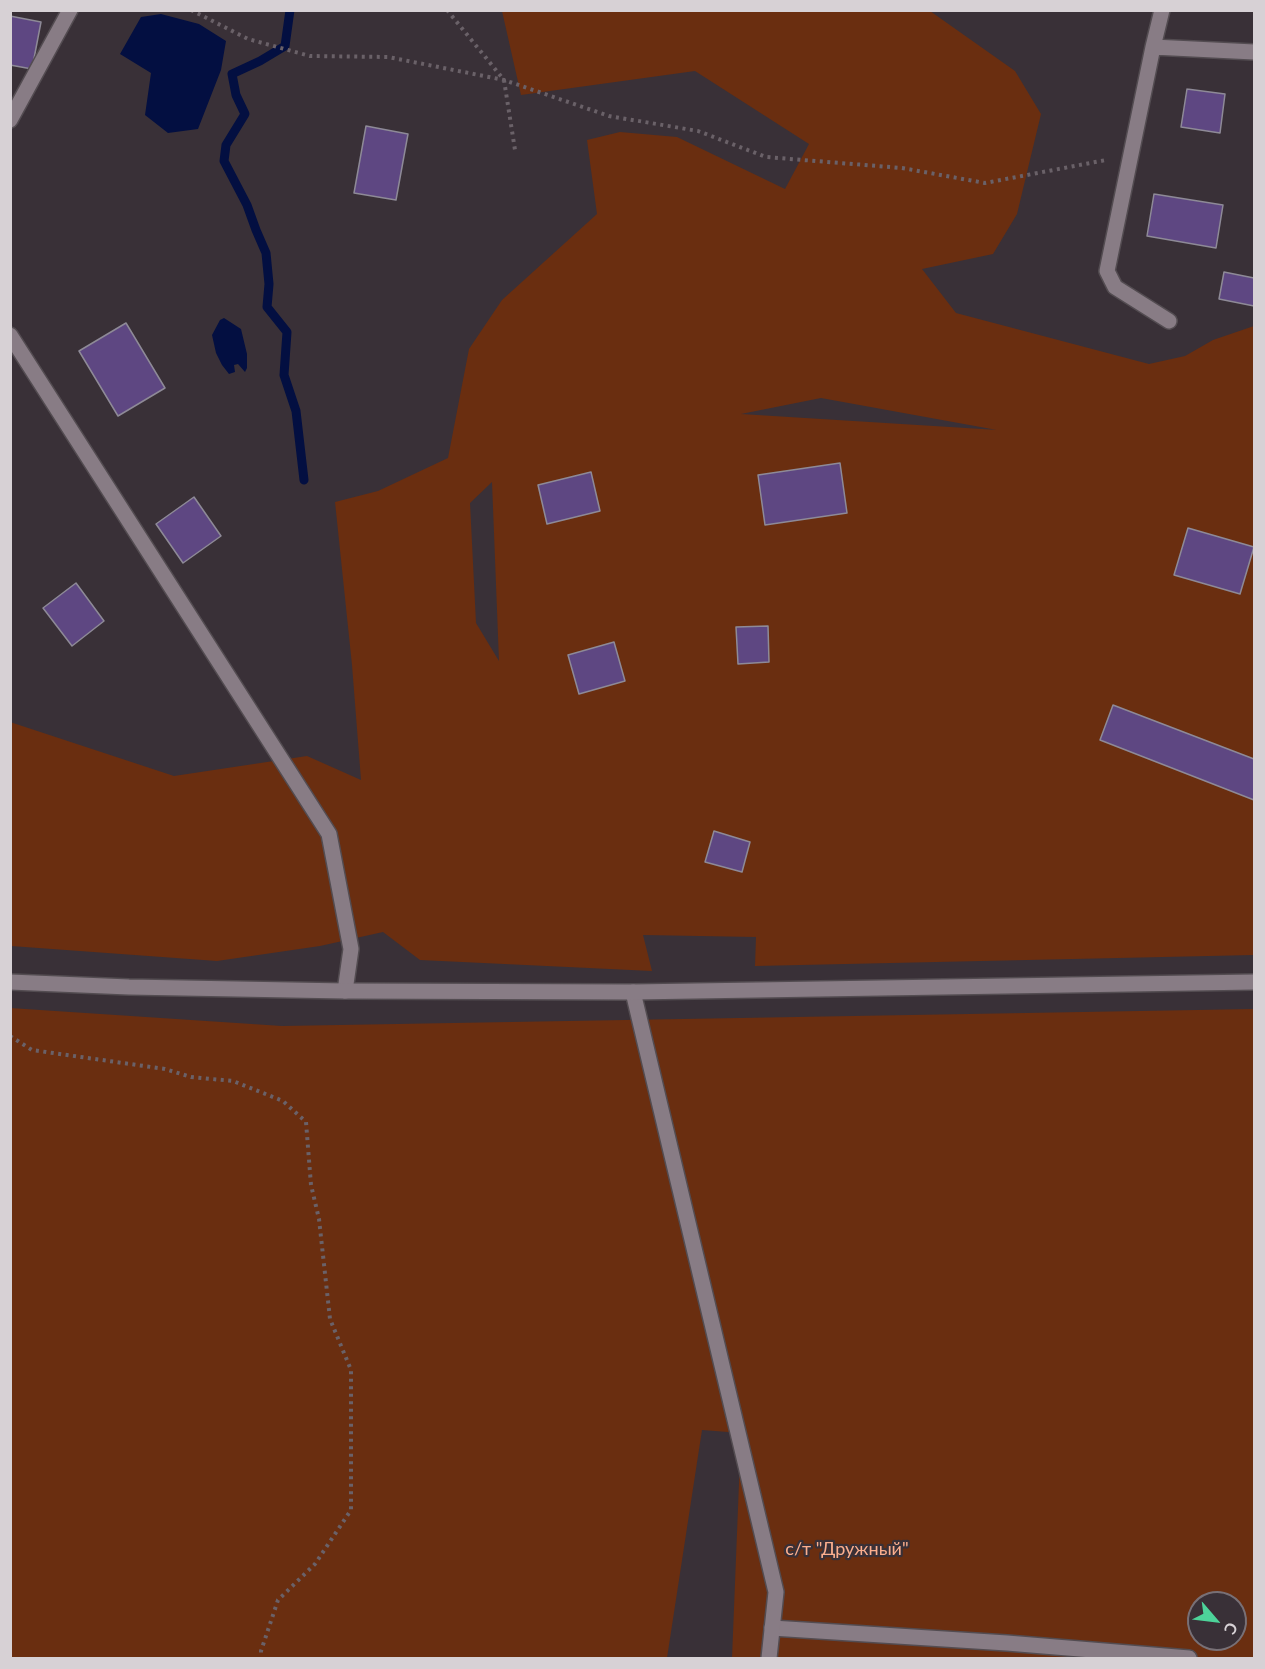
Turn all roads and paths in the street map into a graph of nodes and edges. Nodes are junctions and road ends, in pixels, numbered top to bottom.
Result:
1 (70, 10) edge
2 (191, 10) edge
3 (447, 10) edge
4 (1162, 10) edge
5 (1152, 47) junction
6 (1254, 52) edge
7 (504, 80) junction
8 (10, 120) edge
9 (515, 150) dead end
10 (1131, 156) junction
11 (1169, 321) dead end
12 (10, 335) edge
13 (10, 982) edge
14 (1254, 982) edge
15 (345, 991) junction
16 (633, 992) junction
17 (10, 1036) edge
18 (772, 1628) junction
19 (261, 1659) edge
20 (769, 1659) edge
21 (1189, 1659) edge

1 - 8 street
2 - 7 path
3 - 7 path
4 - 5 street
5 - 6 street
5 - 10 street
7 - 9 path
7 - 10 path
10 - 11 street
12 - 15 street
13 - 15 street
14 - 16 street
15 - 16 street
16 - 18 street
17 - 19 path
18 - 20 street
18 - 21 street

